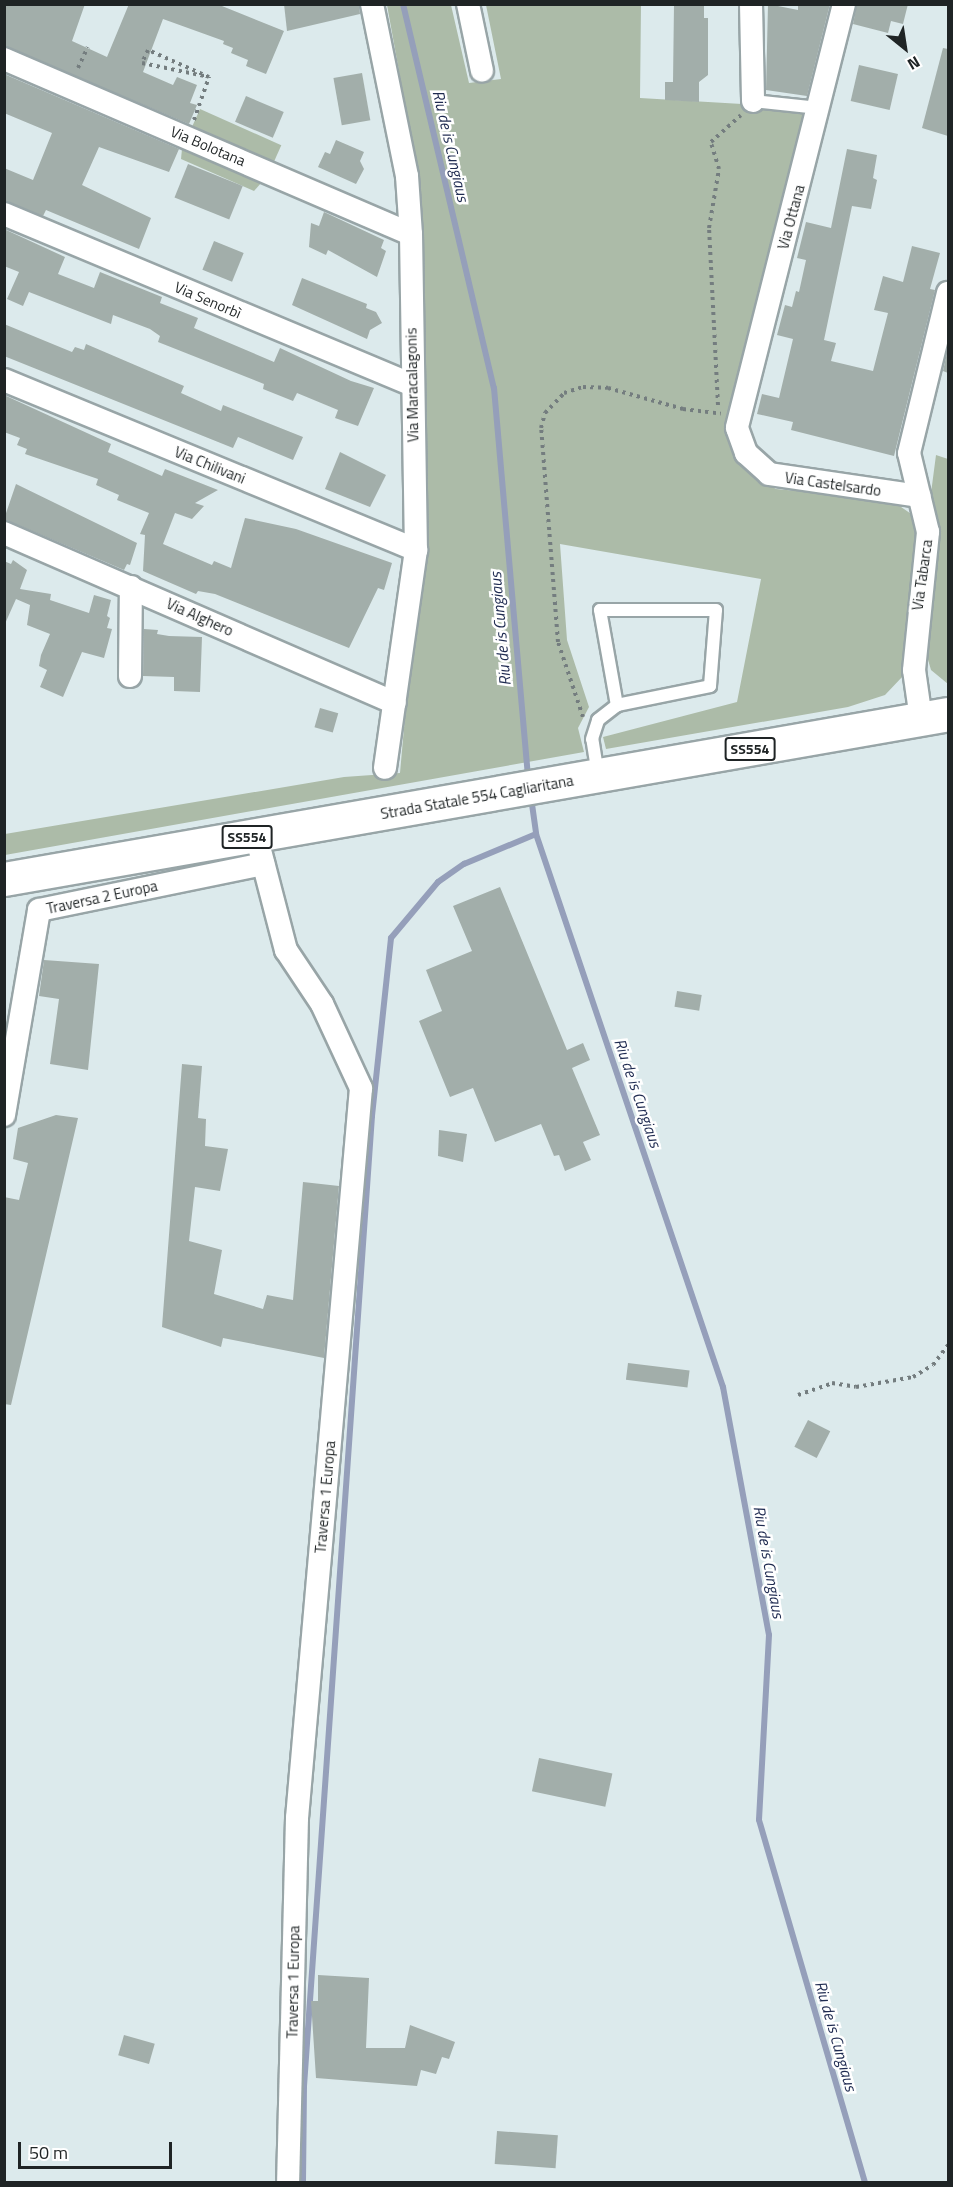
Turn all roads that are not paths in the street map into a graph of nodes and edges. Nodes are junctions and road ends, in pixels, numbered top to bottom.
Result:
1 (372, 4) edge
2 (468, 4) edge
3 (751, 4) edge
4 (844, 4) edge
5 (4, 59) edge
6 (482, 71) dead end
7 (753, 101) joint
8 (819, 108) junction
9 (4, 214) edge
10 (411, 234) junction
11 (948, 293) edge
12 (4, 380) edge
13 (412, 385) junction
14 (738, 421) joint
15 (919, 496) junction
16 (4, 533) edge
17 (416, 550) junction
18 (131, 586) junction
19 (130, 676) dead end
20 (395, 703) junction
21 (617, 705) junction
22 (935, 717) edge
23 (385, 768) dead end
24 (588, 777) junction
25 (259, 849) junction
26 (4, 879) edge
27 (4, 1115) edge
28 (288, 2182) edge

1 - 10 street, Via Maracalagonis
2 - 6 street
3 - 7 street
4 - 8 street, Via Ottana
5 - 10 street, Via Bolotana
7 - 8 lane
8 - 14 street, Via Ottana
9 - 13 street, Via Senorbì
10 - 13 street, Via Maracalagonis
11 - 15 street, Via Tabarca
12 - 17 street, Via Chilivani
13 - 17 street, Via Maracalagonis
14 - 15 street, Via Castelsardo
15 - 22 street, Via Tabarca
16 - 18 street, Via Alghero
17 - 20 street, Via Maracalagonis
18 - 19 street
18 - 20 street, Via Alghero
20 - 23 street, Via Maracalagonis
21 - 21 lane
21 - 24 lane
22 - 24 main road, Strada Statale 554 Cagliaritana / SS554
24 - 25 main road, Strada Statale 554 Cagliaritana / SS554
25 - 26 main road, Strada Statale 554 Cagliaritana / SS554
25 - 27 street, Traversa 2 Europa
25 - 28 street, Traversa 1 Europa

